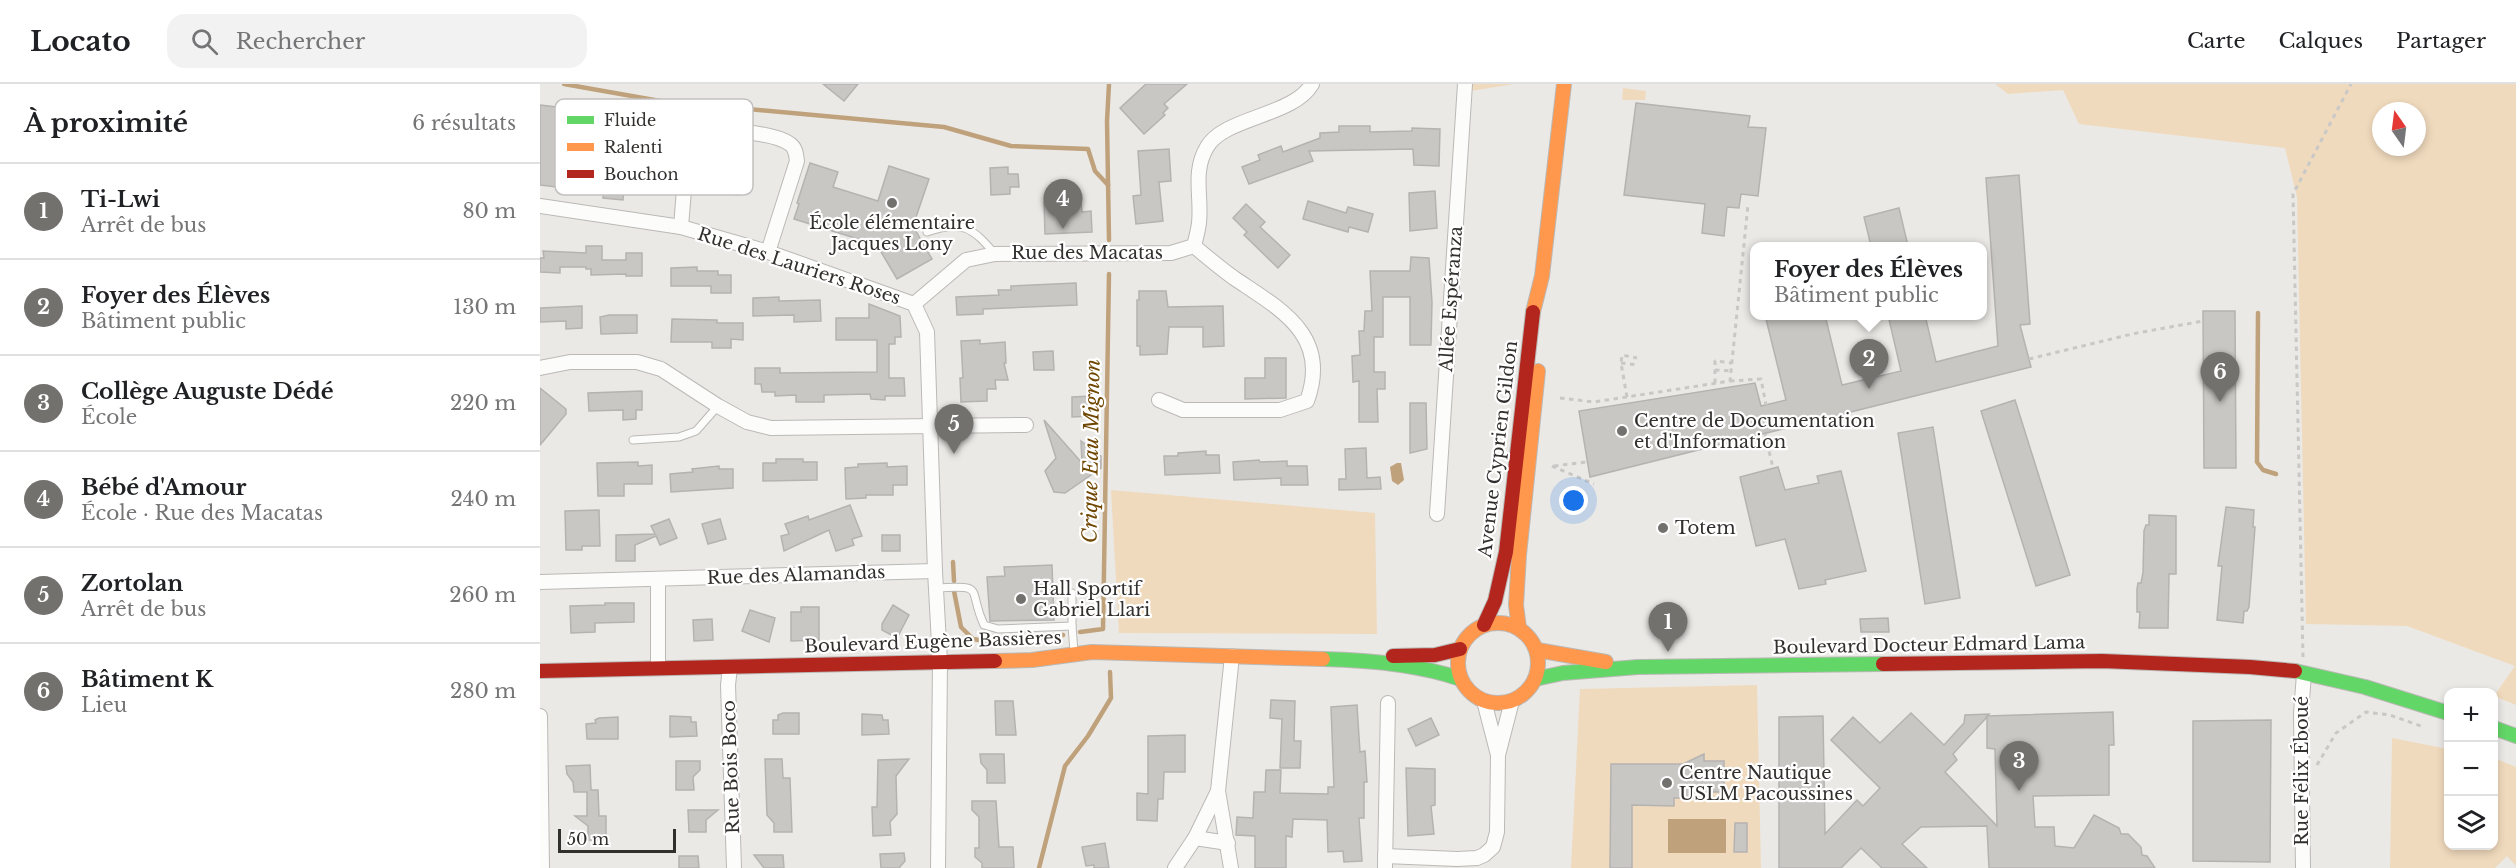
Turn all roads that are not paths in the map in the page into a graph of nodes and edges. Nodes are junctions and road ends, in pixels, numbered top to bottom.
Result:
1 (1312, 84) edge
2 (1465, 84) edge
3 (1564, 84) edge
4 (753, 134) edge
5 (684, 195) edge
6 (540, 207) edge
7 (681, 227) junction
8 (927, 232) dead end
9 (1194, 246) junction
10 (768, 252) junction
11 (995, 254) junction
12 (1542, 276) junction
13 (914, 304) junction
14 (540, 368) edge
15 (1159, 400) dead end
16 (718, 406) junction
17 (1026, 425) dead end
18 (930, 427) junction
19 (633, 440) dead end
20 (1437, 514) dead end
21 (934, 571) junction
22 (658, 579) junction
23 (540, 582) edge
24 (936, 588) junction
25 (1072, 593) dead end
26 (1484, 625) junction
27 (1072, 626) junction
28 (1519, 628) junction
29 (1460, 650) junction
30 (1537, 650) junction
31 (1074, 654) junction
32 (1232, 656) junction
33 (1327, 659) junction
34 (940, 662) junction
35 (730, 667) junction
36 (1638, 667) junction
37 (658, 668) junction
38 (540, 671) edge
39 (2303, 678) junction
40 (1461, 679) junction
41 (1535, 679) junction
42 (1484, 701) junction
43 (1512, 701) junction
44 (1388, 703) dead end
45 (2444, 712) edge
46 (540, 716) edge
47 (2498, 730) edge
48 (2516, 736) edge
49 (1498, 755) junction
50 (1218, 791) junction
51 (1195, 838) junction
52 (1228, 843) junction
53 (1385, 862) edge
54 (542, 868) edge
55 (734, 868) edge
56 (938, 868) edge
57 (1175, 868) edge
58 (1231, 868) edge
59 (2303, 868) edge

1 - 9 street
2 - 20 street, Allée Espéranza
3 - 12 street, Avenue Cyprien Gildon
4 - 10 street
5 - 7 street
6 - 7 street, Rue des Lauriers Roses
7 - 10 street, Rue des Lauriers Roses
8 - 11 lane
9 - 11 street, Rue des Macatas
9 - 15 street
10 - 13 street, Rue des Lauriers Roses
11 - 13 street, Rue des Macatas
12 - 26 street, Avenue Cyprien Gildon
12 - 28 street, Avenue Cyprien Gildon
13 - 18 street, Rue des Lauriers Roses
14 - 16 street
16 - 18 street
16 - 19 lane
17 - 18 street
18 - 21 street, Rue des Lauriers Roses
21 - 22 street, Rue des Alamandas
21 - 24 street, Rue des Lauriers Roses
22 - 23 street, Rue des Alamandas
22 - 37 street
24 - 27 lane
24 - 34 street, Rue des Lauriers Roses
25 - 27 lane
26 - 28 street
26 - 29 street
27 - 31 lane
28 - 30 street
29 - 33 street, Boulevard Eugène Bassières
29 - 40 street
30 - 36 street, Boulevard Docteur Edmard Lama
30 - 41 street
31 - 32 street, Boulevard Eugène Bassières
31 - 34 street, Boulevard Eugène Bassières
32 - 33 street, Boulevard Eugène Bassières
32 - 50 street
33 - 40 street, Boulevard Eugène Bassières
34 - 35 street, Boulevard Eugène Bassières
34 - 56 street, Rue des Lauriers Roses
35 - 37 street, Boulevard Eugène Bassières
35 - 55 street, Rue Bois Boco
36 - 39 street, Boulevard Docteur Edmard Lama
36 - 41 street, Boulevard Docteur Edmard Lama
37 - 38 street, Boulevard Eugène Bassières
39 - 45 street, Boulevard Docteur Edmard Lama
39 - 59 street, Rue Félix Éboué
40 - 42 street
41 - 43 street
42 - 43 street
42 - 49 street
43 - 49 street
44 - 53 street
46 - 54 street
47 - 48 street
49 - 53 street
50 - 51 street
50 - 52 street
51 - 52 street
51 - 57 street
52 - 58 street

